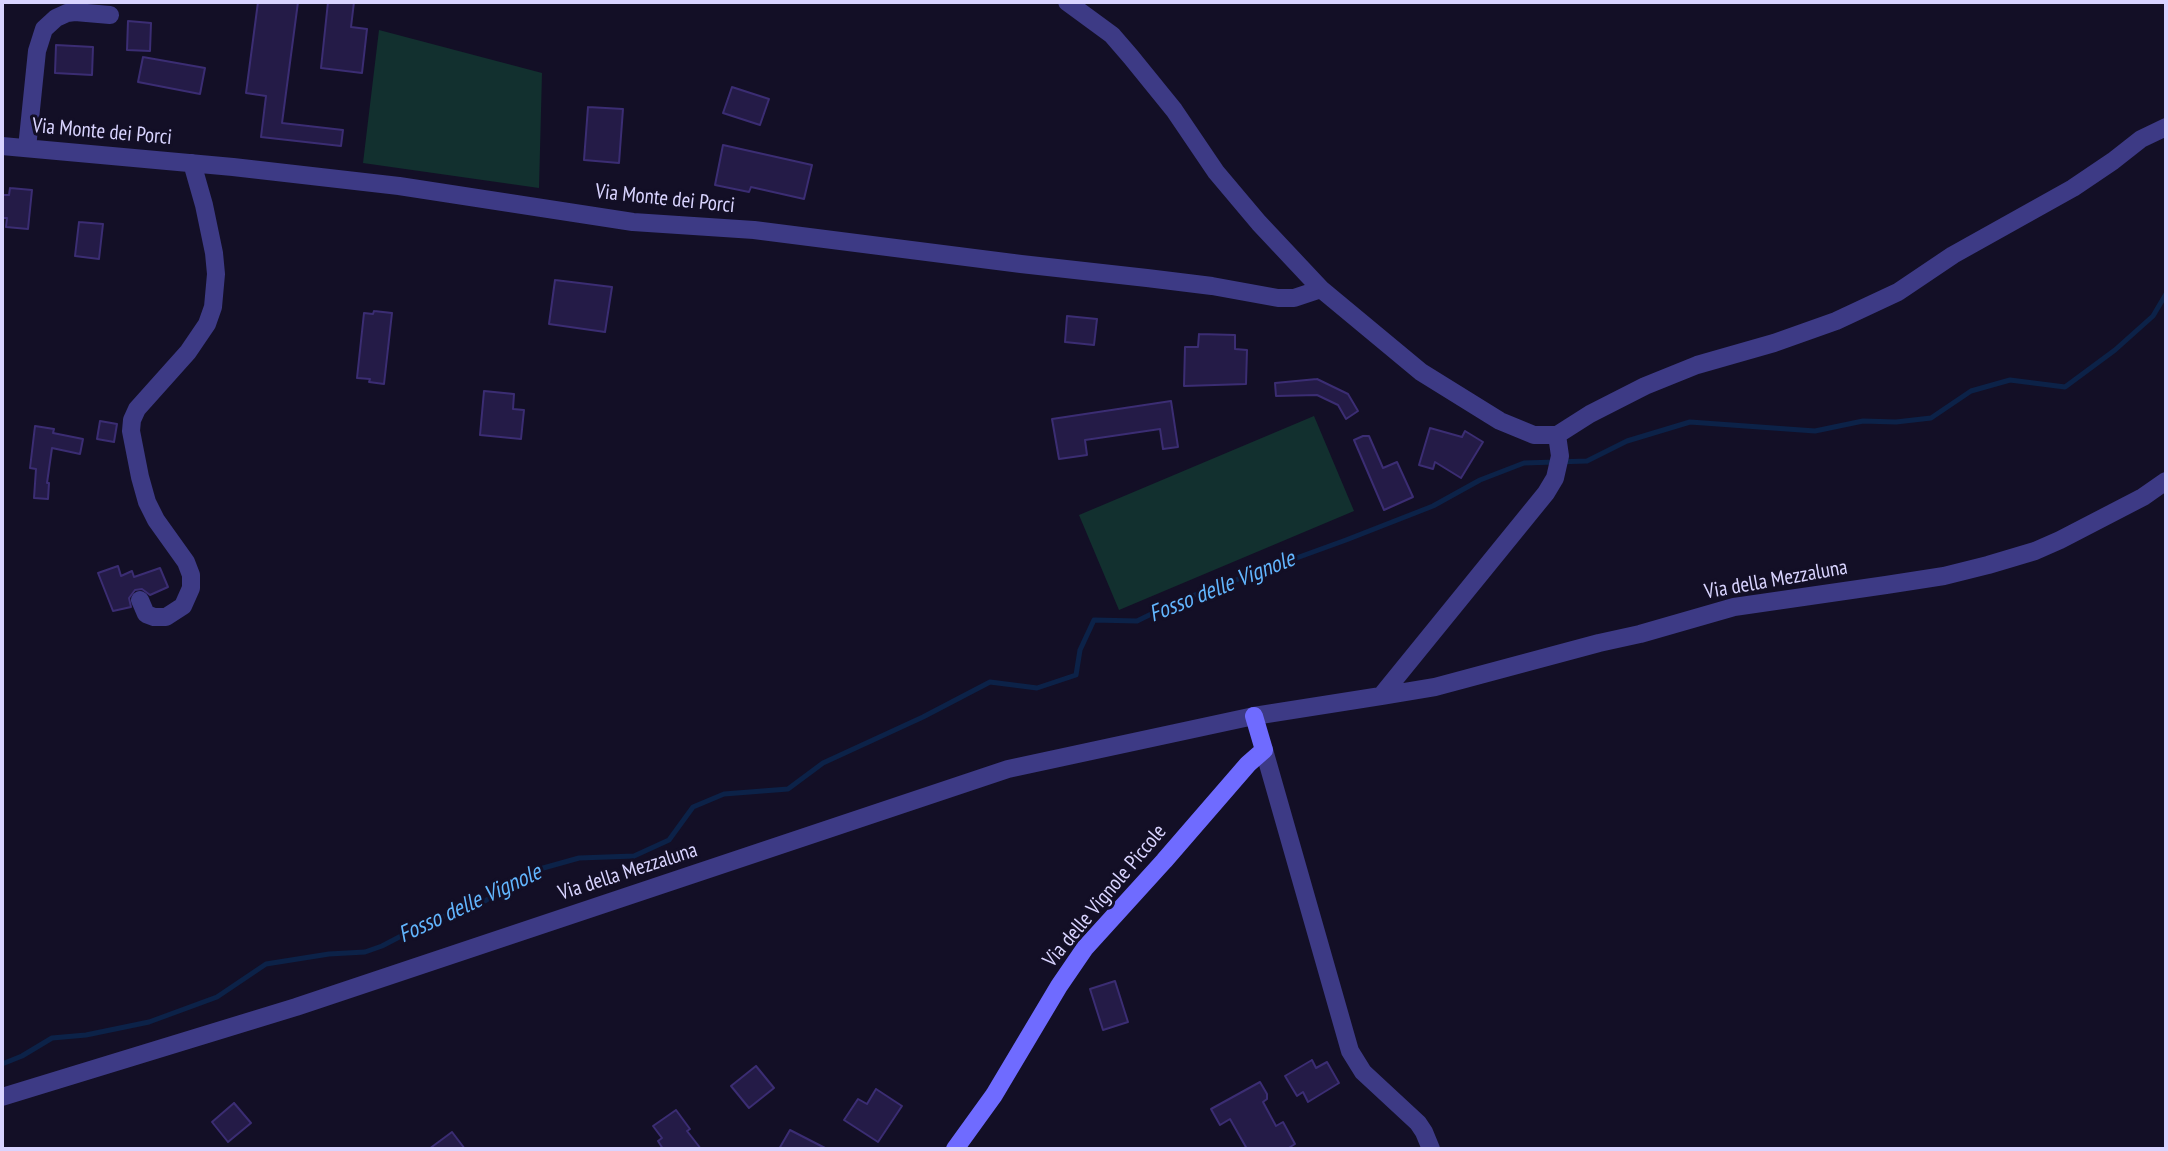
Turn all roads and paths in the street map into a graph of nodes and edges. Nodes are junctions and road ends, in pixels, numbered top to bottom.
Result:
1 (1067, 2) edge
2 (110, 15) dead end
3 (2166, 127) edge
4 (2, 146) edge
5 (27, 149) junction
6 (192, 163) junction
7 (1321, 289) junction
8 (1557, 435) junction
9 (2166, 481) edge
10 (140, 600) dead end
11 (1381, 696) junction
12 (1254, 716) junction
13 (1264, 750) junction
14 (2, 1097) edge
15 (955, 1149) edge
16 (1431, 1149) edge

1 - 7 street
2 - 5 street
3 - 8 street
4 - 5 street, Via Monte dei Porci
5 - 6 street, Via Monte dei Porci
6 - 7 street, Via Monte dei Porci
6 - 10 street
7 - 8 street
8 - 11 street
9 - 11 street, Via della Mezzaluna
11 - 12 street, Via della Mezzaluna
12 - 13 street
12 - 14 street, Via della Mezzaluna
13 - 15 street, Via delle Vignole Piccole
13 - 16 street

